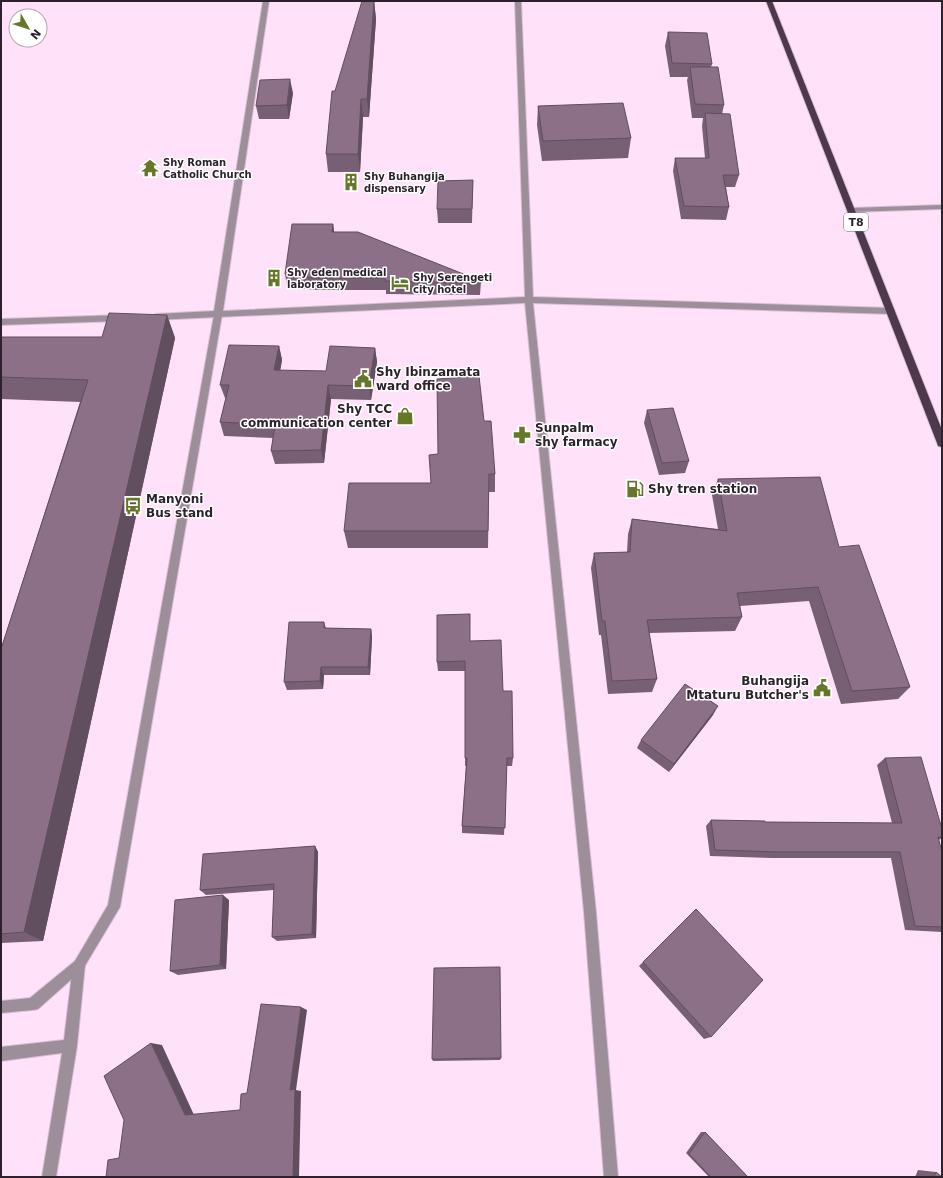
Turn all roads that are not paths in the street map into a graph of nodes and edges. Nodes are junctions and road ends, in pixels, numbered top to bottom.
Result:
1 (266, 1) edge
2 (518, 1) edge
3 (769, 1) edge
4 (942, 206) edge
5 (851, 210) junction
6 (528, 300) junction
7 (891, 311) junction
8 (218, 315) junction
9 (148, 317) edge
10 (133, 318) edge
11 (1, 322) edge
12 (942, 443) edge
13 (79, 965) junction
14 (1, 1007) edge
15 (70, 1046) junction
16 (1, 1054) edge
17 (48, 1177) edge
18 (612, 1177) edge

1 - 8 street
2 - 6 street
3 - 5 highway, T8
4 - 5 street
5 - 7 highway, T8
6 - 7 street
6 - 8 street
6 - 18 street
7 - 12 highway, T8
8 - 9 street
8 - 13 street
10 - 11 street
13 - 14 street
13 - 15 street
15 - 16 street
15 - 17 street

